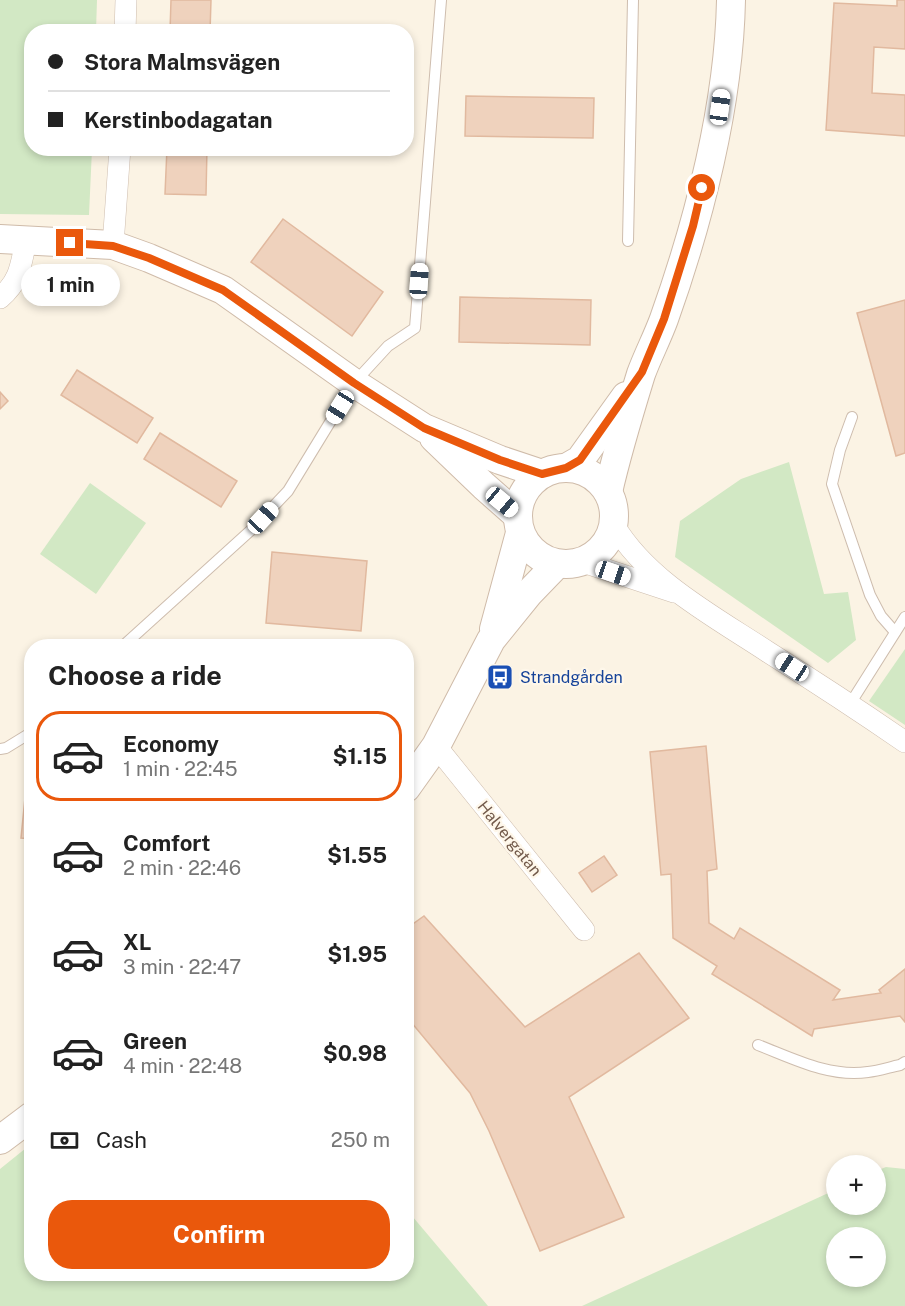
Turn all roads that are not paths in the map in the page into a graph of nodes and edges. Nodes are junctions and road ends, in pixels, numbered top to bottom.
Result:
1 (126, 0) edge
2 (441, 0) edge
3 (633, 0) edge
4 (731, 0) edge
5 (124, 24) edge
6 (119, 156) edge
7 (13, 240) edge
8 (628, 241) dead end
9 (113, 246) junction
10 (0, 298) edge
11 (642, 372) junction
12 (354, 383) junction
13 (852, 417) dead end
14 (424, 428) junction
15 (554, 471) junction
16 (608, 492) junction
17 (519, 524) junction
18 (614, 525) junction
19 (570, 563) junction
20 (677, 593) junction
21 (905, 616) edge
22 (895, 632) junction
23 (131, 639) edge
24 (491, 640) junction
25 (850, 704) junction
26 (24, 737) edge
27 (905, 742) edge
28 (436, 746) junction
29 (2, 750) edge
30 (414, 777) edge
31 (584, 930) dead end
32 (758, 1045) dead end
33 (905, 1062) edge
34 (24, 1122) edge
35 (0, 1140) edge

1 - 5 street
2 - 12 lane
3 - 8 lane
4 - 11 street
6 - 9 street
7 - 9 street
7 - 10 street
9 - 12 street
11 - 15 street
11 - 16 street
12 - 14 street
12 - 23 lane
13 - 22 lane
14 - 15 street
14 - 17 street
15 - 16 street
15 - 17 street
16 - 18 street
17 - 19 street
17 - 24 street
18 - 19 street
18 - 20 street
19 - 20 street
19 - 24 street
20 - 25 street
21 - 22 lane
22 - 25 lane
24 - 28 street
25 - 27 street
26 - 29 lane
28 - 30 street
28 - 31 street, Halvergatan
32 - 33 lane
34 - 35 street

